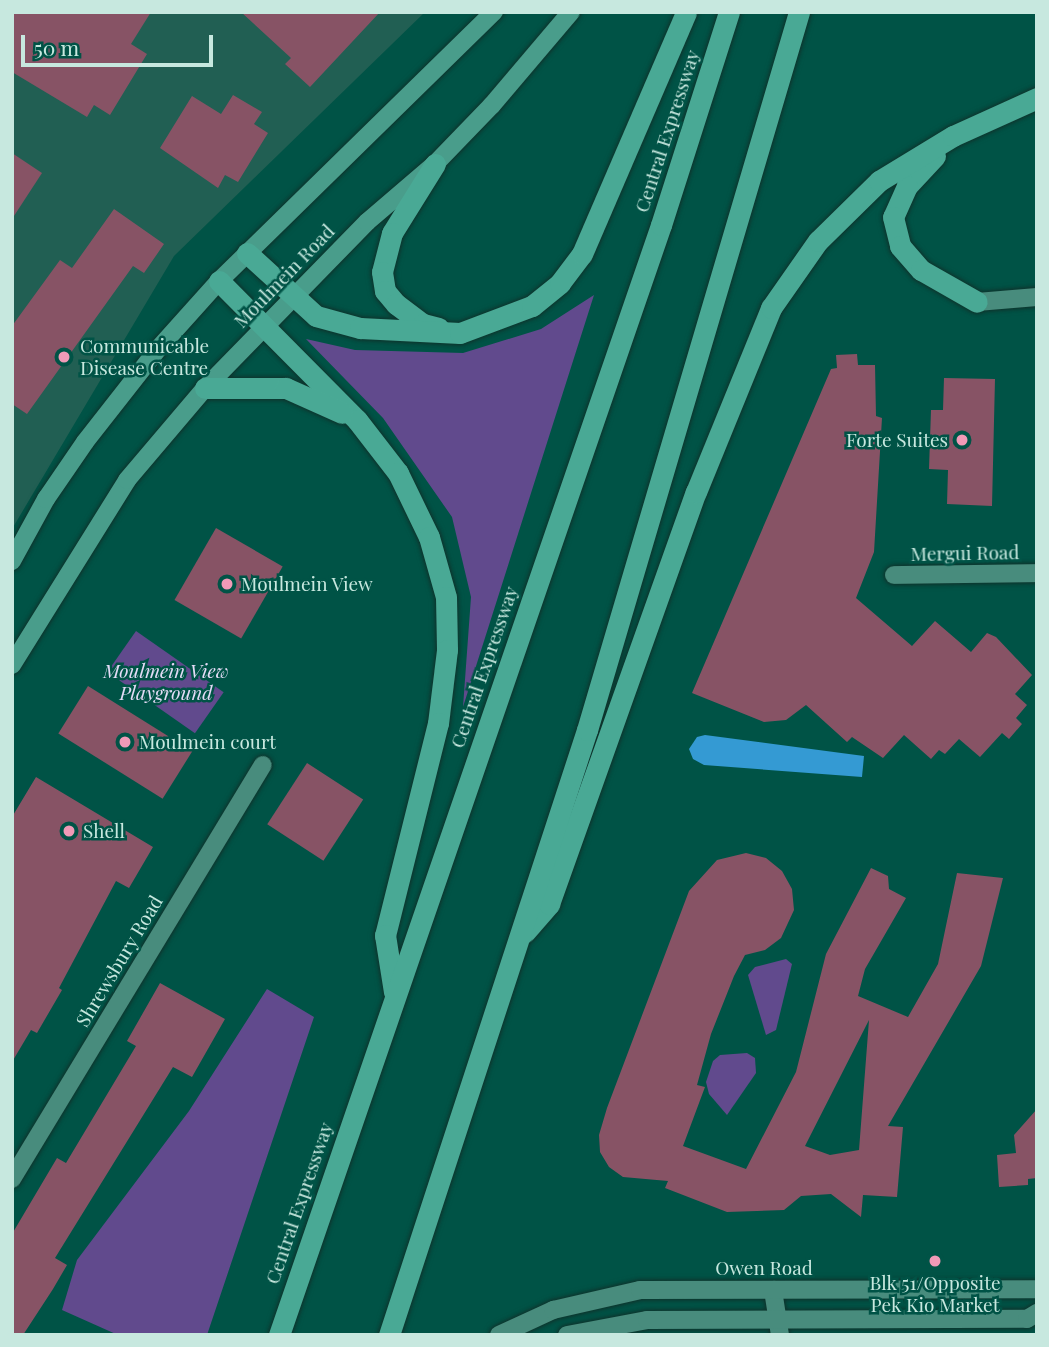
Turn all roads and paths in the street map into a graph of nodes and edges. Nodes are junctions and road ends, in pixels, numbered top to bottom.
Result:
1 (494, 12) edge
2 (571, 12) edge
3 (729, 12) edge
4 (799, 12) edge
5 (683, 21) edge
6 (1037, 99) edge
7 (953, 136) junction
8 (435, 164) junction
9 (247, 253) junction
10 (219, 281) junction
11 (293, 295) junction
12 (1037, 298) edge
13 (978, 302) joint
14 (265, 324) junction
15 (460, 333) junction
16 (205, 388) junction
17 (357, 420) junction
18 (12, 561) edge
19 (1037, 573) edge
20 (894, 575) dead end
21 (12, 665) edge
22 (263, 765) dead end
23 (519, 939) junction
24 (394, 994) junction
25 (12, 1179) edge
26 (1037, 1289) edge
27 (773, 1290) junction
28 (1037, 1313) edge
29 (779, 1327) edge
30 (279, 1335) edge
31 (389, 1335) edge
32 (499, 1335) edge
33 (568, 1335) edge

1 - 9 main road
2 - 8 main road, Moulmein Road
3 - 24 highway, Central Expressway
4 - 23 highway
5 - 15 highway
6 - 7 highway
7 - 13 highway
7 - 23 highway
8 - 11 main road, Moulmein Road
8 - 15 highway
9 - 10 main road
9 - 11 highway
10 - 14 highway
10 - 18 main road
11 - 14 main road, Moulmein Road
11 - 15 highway
12 - 13 street
14 - 16 main road, Moulmein Road
14 - 17 highway
16 - 17 highway
16 - 21 main road, Moulmein Road
17 - 24 highway
19 - 20 street, Mergui Road
22 - 25 street, Shrewsbury Road
23 - 31 highway
24 - 30 highway, Central Expressway
26 - 27 street, Owen Road
27 - 29 street
27 - 32 street, Owen Road
28 - 29 street
29 - 33 street

